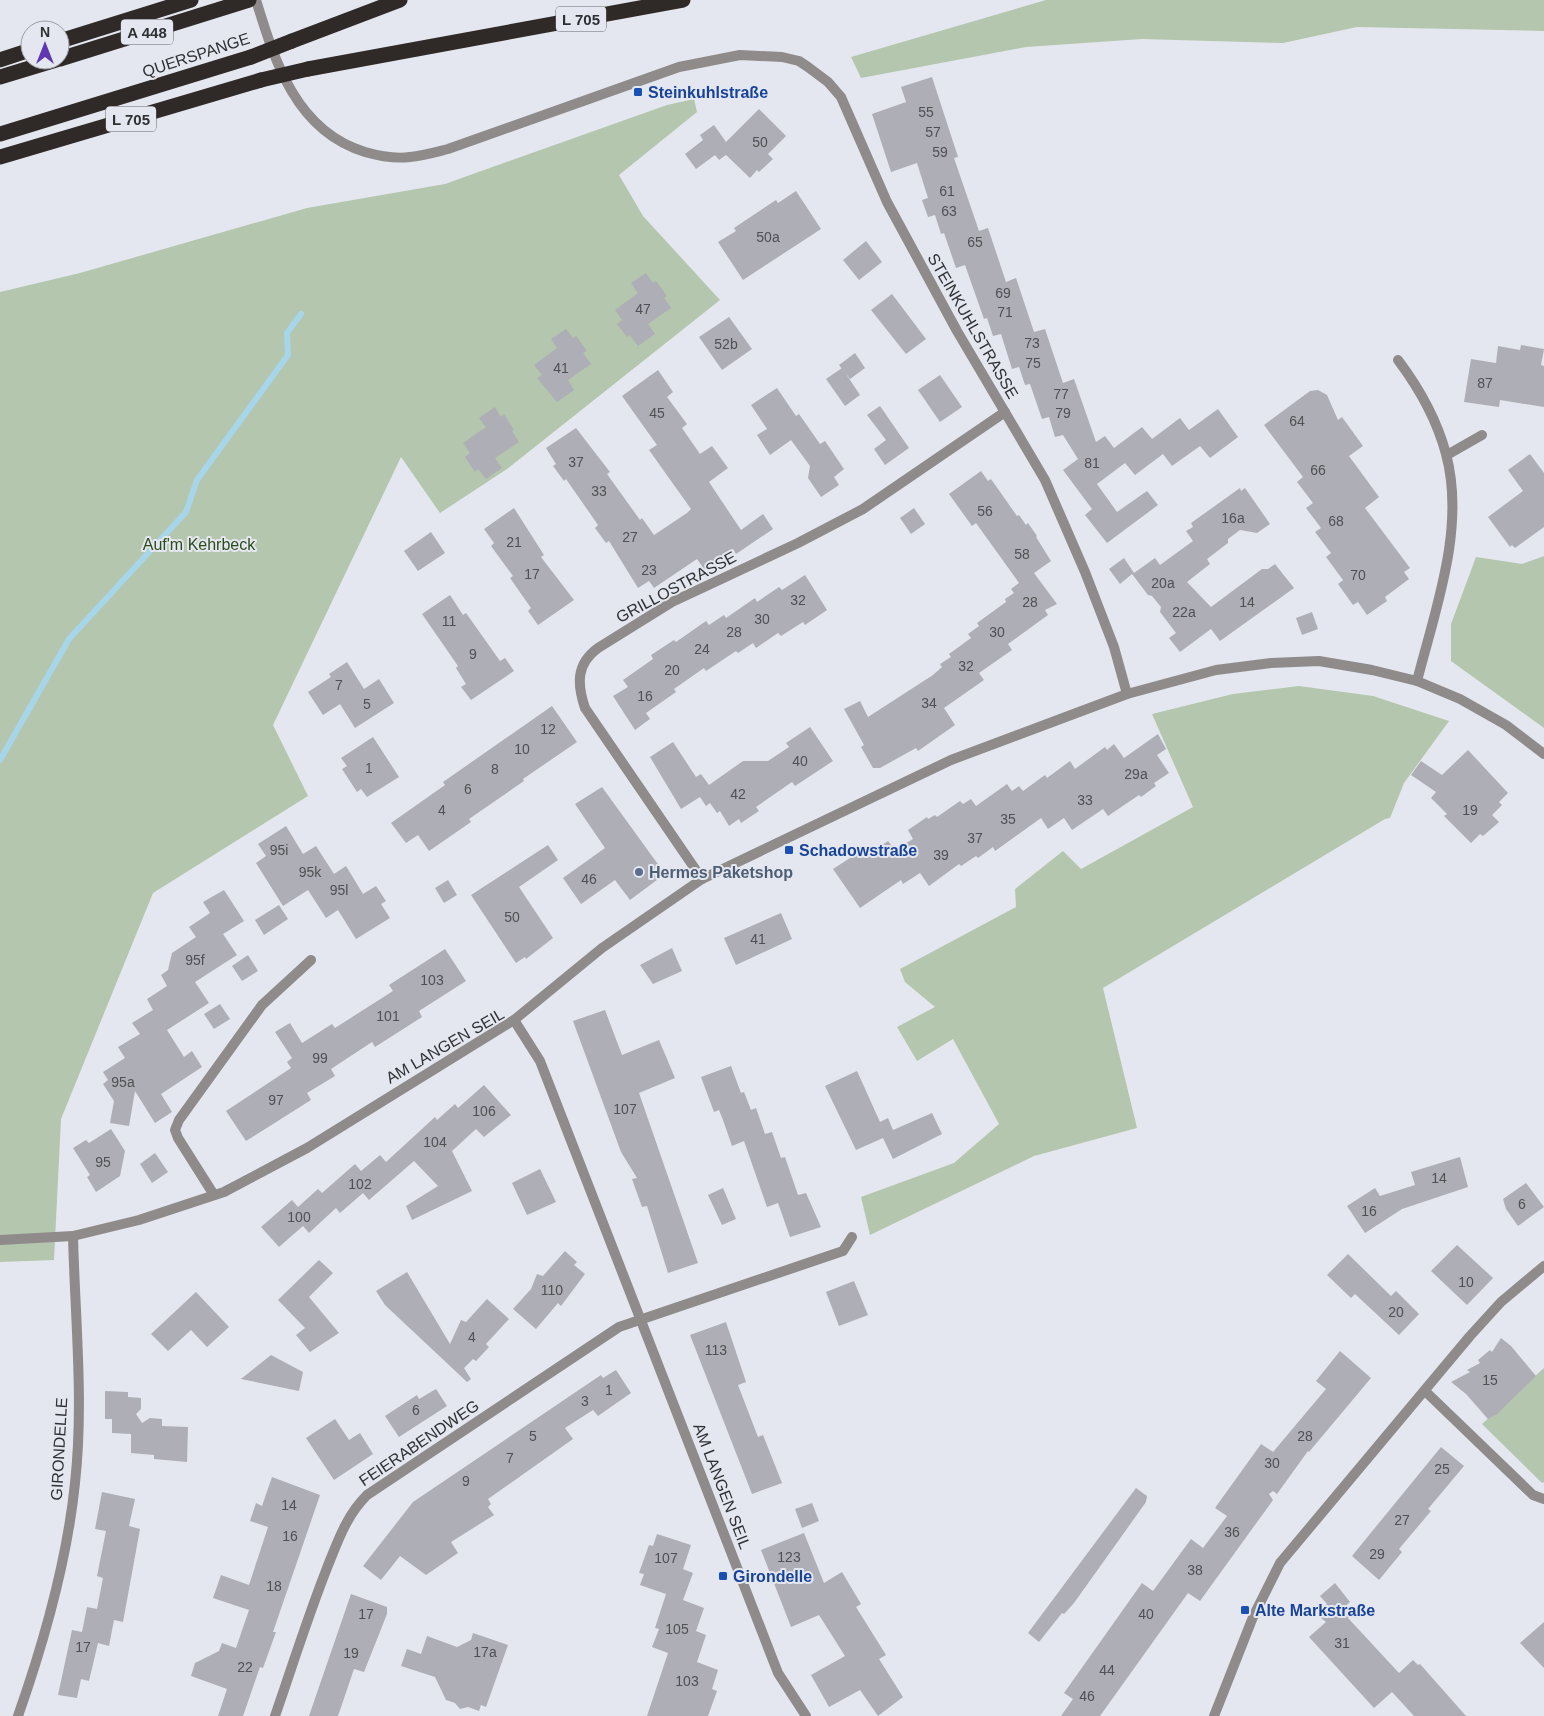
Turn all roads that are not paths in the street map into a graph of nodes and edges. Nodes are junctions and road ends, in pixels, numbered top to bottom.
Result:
1 (191, 0) edge
2 (249, 0) edge
3 (256, 0) edge
4 (400, 0) edge
5 (683, 0) edge
6 (70, 38) edge
7 (20, 53) edge
8 (70, 56) edge
9 (0, 60) edge
10 (23, 70) edge
11 (0, 77) edge
12 (0, 134) edge
13 (0, 157) edge
14 (1398, 360) dead end
15 (1005, 412) junction
16 (1482, 434) dead end
17 (1447, 455) junction
18 (1417, 681) junction
19 (1127, 694) junction
20 (1544, 754) edge
21 (702, 879) junction
22 (311, 960) dead end
23 (514, 1020) junction
24 (214, 1195) junction
25 (73, 1236) junction
26 (852, 1237) dead end
27 (0, 1240) edge
28 (1544, 1266) edge
29 (641, 1319) junction
30 (1425, 1391) junction
31 (1544, 1499) edge
32 (18, 1716) edge
33 (275, 1716) edge
34 (806, 1716) edge
35 (1214, 1716) edge

1 - 6 highway
2 - 8 highway, A 448
3 - 15 street, STEINKUHLSTRASSE
4 - 12 highway, QUERSPANGE, bridge
5 - 13 highway, L 705, bridge
7 - 9 highway
10 - 11 highway
14 - 17 street
15 - 19 street, STEINKUHLSTRASSE
15 - 21 street, GRILLOSTRASSE
16 - 17 street
17 - 18 street
18 - 19 street
18 - 20 street
19 - 21 street
21 - 23 street
22 - 24 street
23 - 24 street, AM LANGEN SEIL
23 - 29 street, AM LANGEN SEIL
24 - 25 street, AM LANGEN SEIL
25 - 27 street, AM LANGEN SEIL
25 - 32 street, GIRONDELLE
26 - 29 street
28 - 30 street
29 - 33 street, FEIERABENDWEG
29 - 34 street, AM LANGEN SEIL
30 - 31 street
30 - 35 street

